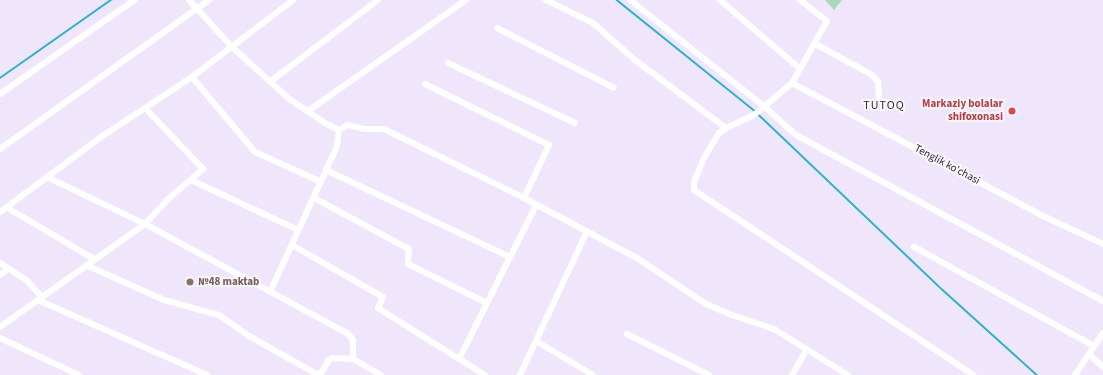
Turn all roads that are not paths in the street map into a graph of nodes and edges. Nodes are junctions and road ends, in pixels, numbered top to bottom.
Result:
1 (134, 0) edge
2 (189, 0) edge
3 (209, 0) edge
4 (293, 0) edge
5 (378, 0) edge
6 (466, 0) edge
7 (546, 0) edge
8 (630, 0) edge
9 (720, 0) edge
10 (800, 0) edge
11 (197, 9) junction
12 (497, 28) dead end
13 (814, 43) junction
14 (232, 47) junction
15 (448, 63) dead end
16 (799, 68) junction
17 (192, 77) junction
18 (271, 81) junction
19 (792, 83) junction
20 (425, 84) dead end
21 (614, 88) dead end
22 (0, 94) edge
23 (880, 97) dead end
24 (763, 108) junction
25 (146, 109) junction
26 (308, 111) junction
27 (575, 123) dead end
28 (726, 128) junction
29 (339, 130) junction
30 (0, 149) edge
31 (326, 170) junction
32 (47, 177) junction
33 (191, 180) junction
34 (321, 182) junction
35 (314, 198) junction
36 (524, 198) junction
37 (536, 205) junction
38 (6, 207) junction
39 (0, 212) edge
40 (145, 224) junction
41 (298, 230) junction
42 (587, 231) junction
43 (1103, 244) edge
44 (292, 245) junction
45 (914, 248) dead end
46 (510, 257) junction
47 (94, 259) junction
48 (0, 263) edge
49 (86, 265) junction
50 (9, 268) junction
51 (0, 275) edge
52 (270, 292) junction
53 (40, 299) junction
54 (1103, 301) edge
55 (487, 303) junction
56 (0, 327) edge
57 (1103, 333) edge
58 (628, 334) dead end
59 (0, 338) edge
60 (536, 341) junction
61 (1094, 346) junction
62 (807, 349) junction
63 (1089, 354) junction
64 (353, 359) junction
65 (459, 359) junction
66 (1103, 367) edge
67 (79, 375) edge
68 (207, 375) edge
69 (381, 375) edge
70 (485, 375) edge
71 (520, 375) edge
72 (593, 375) edge
73 (709, 375) edge
74 (792, 375) edge
75 (848, 375) edge
76 (973, 375) edge
77 (1075, 375) edge

1 - 22 street
2 - 11 street
3 - 11 street
4 - 14 street
5 - 18 street
6 - 26 street
7 - 28 street
8 - 24 street
9 - 16 street
10 - 13 street
11 - 14 street
11 - 30 street
12 - 21 street
13 - 16 street
13 - 23 street
14 - 17 street
14 - 18 street
15 - 27 street
16 - 19 street
17 - 25 street
17 - 34 street
18 - 26 street
19 - 24 street
19 - 43 street, Tenglik ko'chasi
20 - 36 street
24 - 28 street
24 - 54 street
25 - 32 street
25 - 33 street
26 - 29 street
28 - 76 street
29 - 31 street
29 - 36 street
31 - 34 street
31 - 46 street
32 - 38 street
32 - 40 street
33 - 40 street
33 - 41 street
34 - 35 street
35 - 41 street
35 - 55 street
36 - 37 street
37 - 42 street
37 - 46 street
38 - 39 street
38 - 47 street
40 - 47 street
40 - 52 street
41 - 44 street
42 - 60 street
42 - 62 street
44 - 52 street
44 - 65 street
45 - 61 street
46 - 55 street
47 - 49 street
48 - 50 street
49 - 53 street
49 - 64 street
50 - 51 street
50 - 53 street
52 - 64 street
53 - 56 street
53 - 68 street
55 - 65 street
57 - 61 street
58 - 73 street
59 - 67 street
60 - 71 street
60 - 72 street
61 - 63 street
62 - 74 street
62 - 75 street
63 - 66 street
63 - 77 street
64 - 69 street
65 - 70 street

